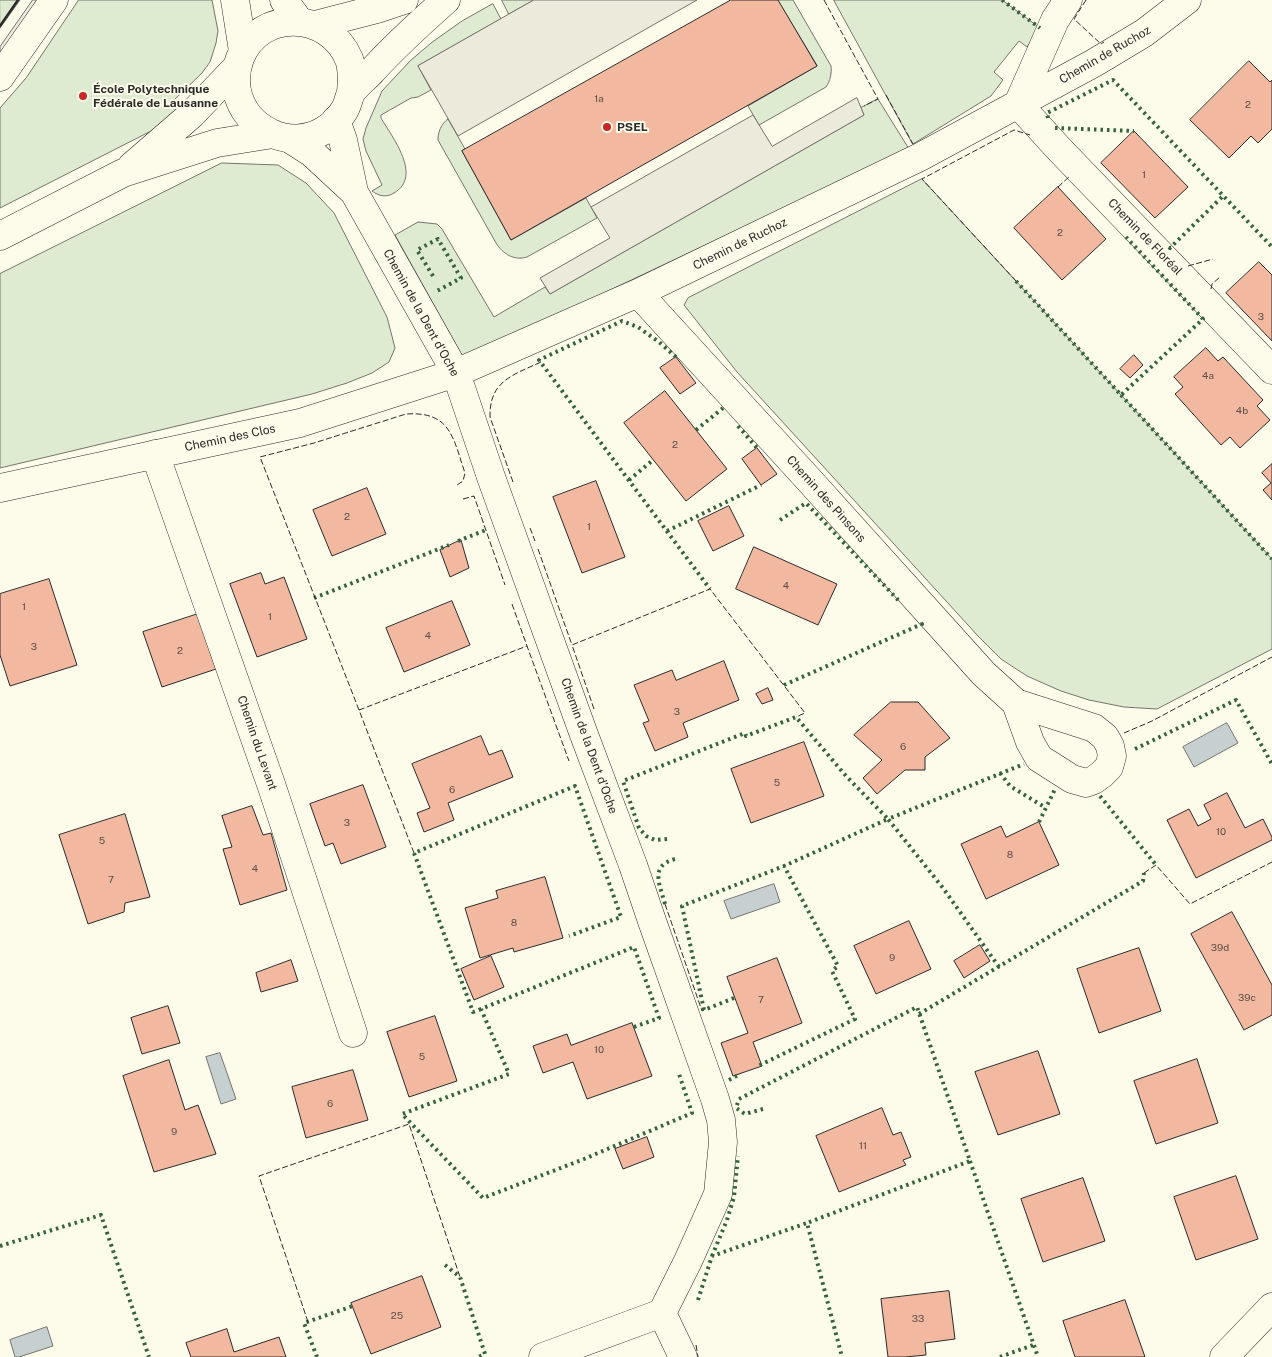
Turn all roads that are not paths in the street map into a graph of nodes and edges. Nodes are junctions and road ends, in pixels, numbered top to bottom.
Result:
1 (54, 0) edge
2 (235, 0) edge
3 (404, 0) edge
4 (446, 0) edge
5 (1068, 0) edge
6 (1187, 0) edge
7 (300, 15) edge
8 (240, 59) junction
9 (0, 78) edge
10 (351, 93) junction
11 (1018, 104) junction
12 (336, 120) junction
13 (281, 136) junction
14 (123, 173) junction
15 (354, 192) junction
16 (0, 236) edge
17 (638, 293) junction
18 (1272, 370) edge
19 (456, 373) junction
20 (155, 454) junction
21 (0, 488) edge
22 (1016, 703) dead end
23 (354, 1032) dead end
24 (1272, 1307) edge
25 (662, 1313) junction
26 (543, 1357) edge
27 (683, 1357) edge
28 (1224, 1357) edge

1 - 9 street
2 - 8 street
3 - 7 street
4 - 10 street
5 - 11 street
6 - 11 street, Chemin de Ruchoz
7 - 8 street
7 - 10 street
8 - 13 street
8 - 14 street
10 - 12 street
11 - 17 street, Chemin de Ruchoz
11 - 18 street, Chemin de Floréal
12 - 13 street
12 - 15 street, Chemin de la Dent d'Oche
13 - 14 street
13 - 15 street, Chemin de la Dent d'Oche
14 - 16 street
15 - 19 street, Chemin de la Dent d'Oche
17 - 19 street, Chemin de Ruchoz
17 - 22 street, Chemin des Pinsons
19 - 20 street, Chemin des Clos
19 - 25 street, Chemin de la Dent d'Oche
20 - 21 street, Chemin des Clos
20 - 23 street, Chemin du Levant
24 - 28 street
25 - 26 street
25 - 27 street

